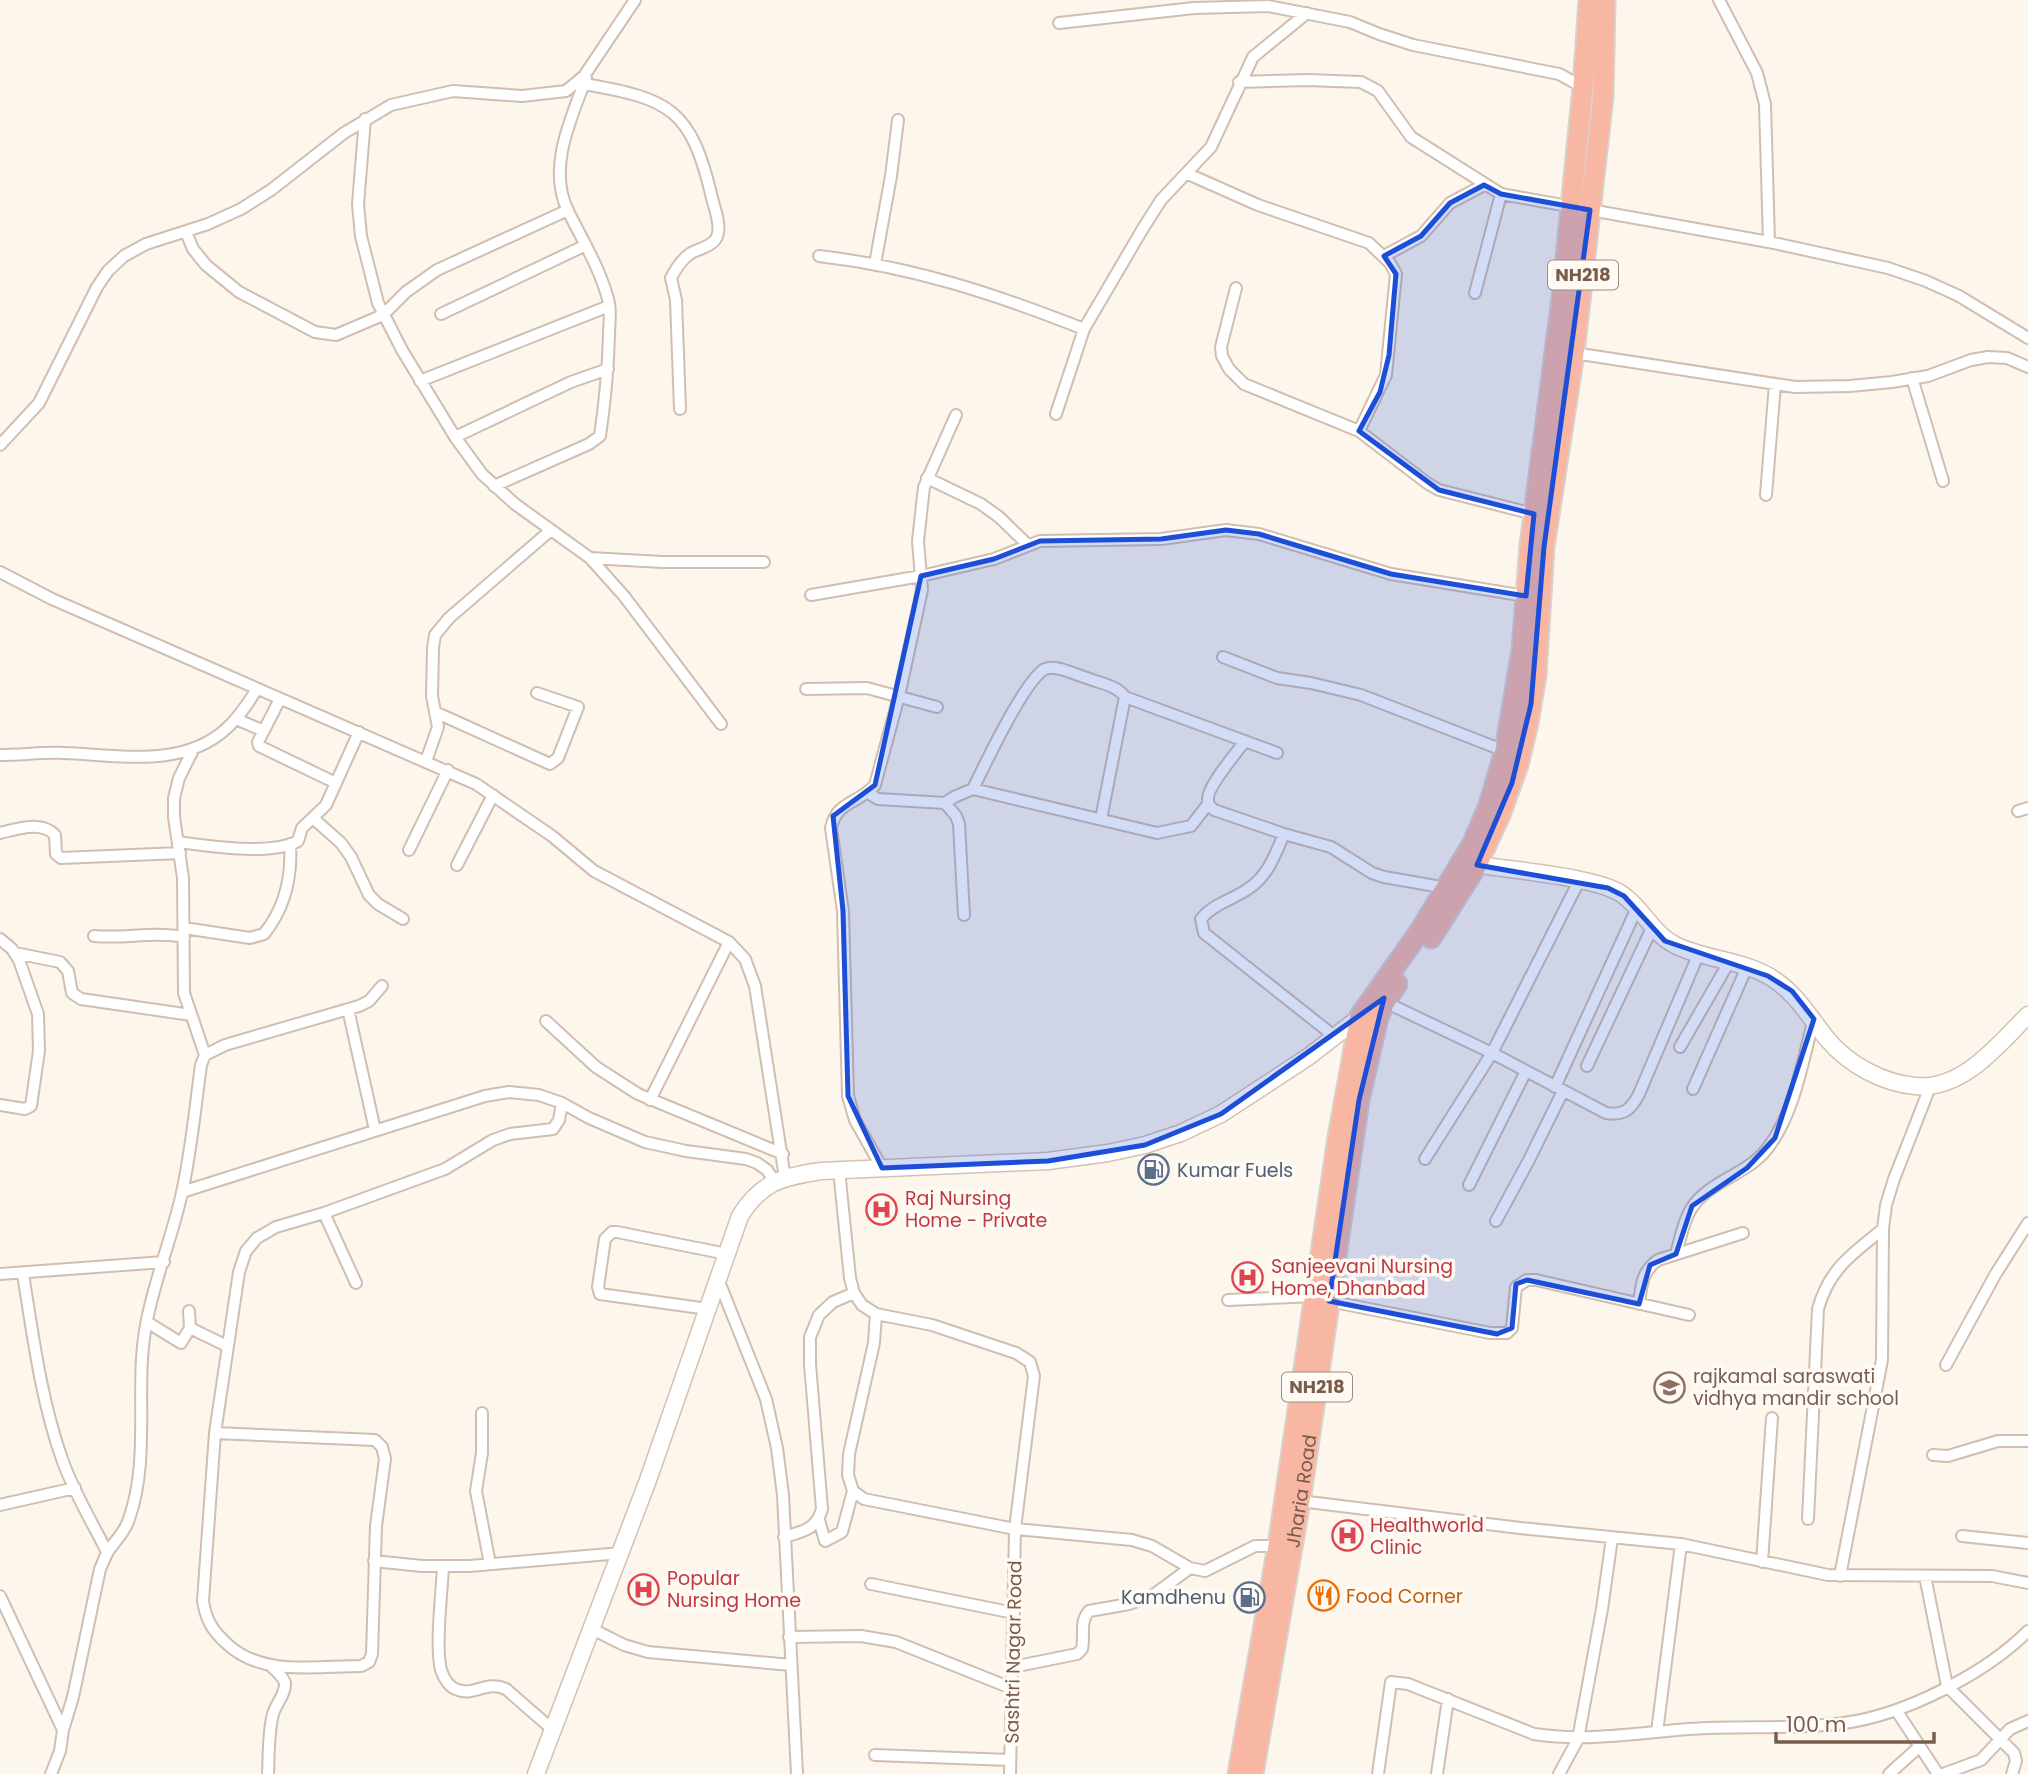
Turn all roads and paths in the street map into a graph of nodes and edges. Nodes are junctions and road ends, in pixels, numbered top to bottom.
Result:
1 (635, 0) edge
2 (1589, 0) edge
3 (1605, 0) edge
4 (1718, 0) edge
5 (1307, 13) junction
6 (1059, 23) dead end
7 (591, 65) junction
8 (1239, 82) junction
9 (584, 84) junction
10 (1583, 87) junction
11 (365, 119) junction
12 (898, 120) dead end
13 (1188, 174) junction
14 (1483, 185) junction
15 (1502, 194) junction
16 (1581, 209) junction
17 (568, 210) junction
18 (186, 232) junction
19 (1769, 242) junction
20 (586, 245) junction
21 (818, 256) dead end
22 (1384, 256) junction
23 (875, 264) junction
24 (1236, 288) dead end
25 (1475, 293) dead end
26 (610, 306) junction
27 (441, 314) dead end
28 (383, 315) junction
29 (1084, 329) junction
30 (2028, 338) edge
31 (1574, 353) junction
32 (2028, 367) edge
33 (608, 369) junction
34 (1912, 378) junction
35 (420, 381) junction
36 (1775, 384) junction
37 (680, 409) dead end
38 (1056, 414) dead end
39 (956, 415) dead end
40 (1359, 430) junction
41 (455, 437) junction
42 (0, 445) edge
43 (927, 478) junction
44 (1943, 481) dead end
45 (494, 486) junction
46 (1766, 495) dead end
47 (1534, 514) junction
48 (551, 530) junction
49 (1028, 545) junction
50 (1537, 546) junction
51 (590, 558) junction
52 (764, 562) dead end
53 (0, 572) edge
54 (922, 576) junction
55 (1532, 584) junction
56 (811, 595) dead end
57 (1223, 657) dead end
58 (257, 689) junction
59 (806, 689) dead end
60 (537, 693) dead end
61 (899, 696) junction
62 (1125, 696) junction
63 (280, 699) junction
64 (937, 707) dead end
65 (435, 712) junction
66 (236, 719) junction
67 (721, 724) dead end
68 (264, 731) junction
69 (359, 733) junction
70 (1245, 741) junction
71 (194, 748) junction
72 (1505, 751) junction
73 (1277, 753) dead end
74 (0, 755) edge
75 (426, 761) junction
76 (448, 771) junction
77 (336, 783) junction
78 (973, 789) junction
79 (868, 793) junction
80 (494, 795) junction
81 (945, 803) junction
82 (1208, 804) junction
83 (314, 819) junction
84 (1101, 819) junction
85 (0, 832) edge
86 (1284, 834) junction
87 (290, 844) junction
88 (179, 848) junction
89 (409, 850) dead end
90 (1470, 864) junction
91 (457, 865) dead end
92 (1580, 881) junction
93 (1447, 888) junction
94 (1636, 910) junction
95 (964, 915) dead end
96 (403, 919) dead end
97 (1652, 928) junction
98 (184, 932) junction
99 (94, 936) dead end
100 (0, 939) edge
101 (729, 942) junction
102 (15, 953) junction
103 (1699, 953) junction
104 (1728, 962) junction
105 (1747, 967) junction
106 (382, 986) dead end
107 (1385, 1002) junction
108 (348, 1009) junction
109 (191, 1015) junction
110 (2028, 1015) edge
111 (1360, 1016) junction
112 (1814, 1019) junction
113 (546, 1021) dead end
114 (1334, 1036) junction
115 (1679, 1047) dead end
116 (1492, 1053) junction
117 (205, 1055) junction
118 (1587, 1066) dead end
119 (1526, 1071) junction
120 (1930, 1087) junction
121 (1559, 1089) junction
122 (1693, 1089) dead end
123 (650, 1100) junction
124 (562, 1103) junction
125 (0, 1105) edge
126 (375, 1130) junction
127 (782, 1154) junction
128 (1425, 1159) dead end
129 (882, 1168) junction
130 (839, 1170) junction
131 (780, 1180) junction
132 (1469, 1185) dead end
133 (182, 1192) junction
134 (324, 1213) junction
135 (1496, 1221) dead end
136 (2028, 1223) edge
137 (1883, 1229) junction
138 (1743, 1233) dead end
139 (727, 1254) junction
140 (1676, 1254) junction
141 (164, 1262) junction
142 (0, 1274) edge
143 (23, 1274) junction
144 (718, 1279) junction
145 (356, 1283) dead end
146 (855, 1293) junction
147 (1322, 1298) junction
148 (1228, 1300) dead end
149 (1639, 1304) junction
150 (708, 1309) junction
151 (189, 1311) dead end
152 (876, 1314) junction
153 (1689, 1315) dead end
154 (147, 1322) junction
155 (190, 1328) junction
156 (227, 1346) junction
157 (1946, 1365) dead end
158 (482, 1413) dead end
159 (1772, 1418) dead end
160 (215, 1433) junction
161 (2028, 1441) edge
162 (1933, 1455) dead end
163 (75, 1488) junction
164 (853, 1491) junction
165 (1300, 1501) junction
166 (0, 1505) edge
167 (1808, 1519) dead end
168 (819, 1520) junction
169 (1015, 1529) junction
170 (784, 1536) junction
171 (1962, 1536) dead end
172 (1612, 1538) junction
173 (2028, 1543) edge
174 (1681, 1545) junction
175 (1285, 1548) junction
176 (107, 1552) junction
177 (621, 1553) junction
178 (374, 1561) junction
179 (1762, 1562) junction
180 (490, 1564) junction
181 (443, 1566) junction
182 (1190, 1568) junction
183 (1840, 1576) junction
184 (1925, 1576) junction
185 (2028, 1583) edge
186 (871, 1584) dead end
187 (0, 1596) edge
188 (1014, 1613) junction
189 (592, 1629) junction
190 (2028, 1631) edge
191 (789, 1637) junction
192 (790, 1665) junction
193 (271, 1666) junction
194 (1013, 1667) junction
195 (1947, 1686) junction
196 (1011, 1688) junction
197 (1448, 1699) junction
198 (1896, 1710) junction
199 (2028, 1721) edge
200 (63, 1730) junction
201 (553, 1730) junction
202 (1657, 1732) junction
203 (1578, 1739) junction
204 (2001, 1739) junction
205 (1920, 1746) junction
206 (875, 1755) dead end
207 (1010, 1760) junction
208 (51, 1774) edge
209 (268, 1774) edge
210 (536, 1774) edge
211 (797, 1774) edge
212 (1010, 1774) edge
213 (1238, 1774) edge
214 (1253, 1774) edge
215 (1378, 1774) edge
216 (1437, 1774) edge
217 (1559, 1774) edge
218 (1889, 1774) edge
219 (1941, 1774) edge
220 (2012, 1774) edge

1 - 7 street
2 - 10 highway, NH218
3 - 16 highway, NH218
4 - 19 street
5 - 6 street
5 - 8 street
5 - 10 street
7 - 9 street
7 - 11 street
8 - 13 street
8 - 14 street
9 - 17 street
9 - 37 street
10 - 16 highway, NH218
11 - 18 street
11 - 28 street
12 - 23 street
13 - 22 street
13 - 29 street
14 - 15 street
14 - 22 street
15 - 16 street
15 - 25 street
16 - 19 street
16 - 31 highway, NH218
16 - 47 highway, NH218
17 - 20 street
17 - 28 street
18 - 28 street
18 - 42 street
19 - 30 street
20 - 26 street
20 - 27 street
21 - 23 street
22 - 40 street
23 - 29 street
24 - 40 street
26 - 33 street
26 - 35 street
28 - 35 street
29 - 38 street
31 - 36 street
31 - 50 highway, NH218
32 - 34 street
33 - 41 street
33 - 45 street
34 - 36 street
34 - 44 street
35 - 41 street
36 - 46 street
39 - 43 street
40 - 47 street
41 - 45 street
43 - 49 street
43 - 54 street
45 - 48 street
47 - 50 highway, NH218
48 - 51 street
48 - 65 street
49 - 54 street
49 - 55 street
50 - 55 highway, NH218
51 - 52 street
51 - 67 street
53 - 58 street
54 - 56 street
54 - 61 street
55 - 72 highway, NH218
55 - 90 highway, NH218
57 - 72 street
58 - 63 street
58 - 66 street
59 - 61 street
60 - 65 street
61 - 64 street
61 - 79 street
62 - 70 street
62 - 78 street
62 - 84 street
63 - 68 street
63 - 69 street
65 - 75 street
66 - 68 street
66 - 71 street
68 - 77 street
69 - 75 street
69 - 77 street
70 - 73 street
70 - 82 street
71 - 74 street
71 - 88 street
72 - 90 highway, NH218
75 - 76 street
76 - 80 street
76 - 89 street
77 - 83 street
78 - 81 street
78 - 84 street
79 - 81 street
79 - 129 street
80 - 91 street
80 - 101 street
81 - 95 street
82 - 84 street
82 - 86 street
83 - 87 street
83 - 96 street
85 - 88 street
86 - 93 street
86 - 114 street
87 - 88 street
87 - 98 street
88 - 98 street
90 - 92 main road
90 - 93 highway, NH218
90 - 107 highway, NH218
92 - 94 main road
92 - 116 street
93 - 111 highway, NH218
94 - 97 main road
94 - 121 street
97 - 103 main road
97 - 118 street
98 - 99 street
98 - 109 street
100 - 102 street
101 - 123 street
101 - 127 street
102 - 109 street
102 - 125 street
103 - 104 main road
103 - 121 street
104 - 105 main road
104 - 115 street
105 - 112 main road
105 - 122 street
106 - 108 street
107 - 111 main road
107 - 116 street
107 - 147 highway, Jharia Road / NH218
108 - 117 street
108 - 126 street
109 - 117 street
110 - 120 main road
111 - 114 main road
111 - 147 highway, Jharia Road / NH218
112 - 120 main road
112 - 140 street
113 - 123 street
114 - 129 main road
116 - 119 street
116 - 128 street
117 - 133 street
119 - 121 street
119 - 132 street
120 - 137 street
121 - 135 street
123 - 127 street
124 - 126 street
124 - 131 street
124 - 134 street
126 - 133 street
127 - 131 street
129 - 130 main road
130 - 131 main road
130 - 146 street
131 - 139 main road
133 - 141 street
134 - 145 street
134 - 156 street
136 - 157 street
137 - 167 street
137 - 183 street
138 - 140 street
139 - 144 main road
139 - 150 street
140 - 149 street
141 - 143 street
141 - 154 street
142 - 143 street
143 - 163 street
144 - 150 main road
144 - 170 street
146 - 152 street
146 - 168 street
147 - 148 street
147 - 149 street
147 - 165 highway, Jharia Road / NH218
147 - 175 highway, Jharia Road / NH218
149 - 153 street
150 - 177 main road
151 - 155 street
152 - 164 street
152 - 169 street, Sashtri Nagar Road
154 - 155 street
154 - 176 street
155 - 156 street
156 - 160 street
158 - 180 street
159 - 179 street
160 - 178 street
160 - 193 street
161 - 162 street
163 - 166 street
163 - 176 street
164 - 168 street
164 - 169 street
165 - 172 street
165 - 175 highway, Jharia Road / NH218
168 - 170 street
169 - 182 street
169 - 188 street, Sashtri Nagar Road
170 - 191 street
171 - 173 street
172 - 174 street
172 - 203 street
174 - 179 street
174 - 202 street
175 - 182 street
175 - 213 highway, Jharia Road / NH218
175 - 214 highway, Jharia Road / NH218
176 - 200 street
177 - 180 street
177 - 189 main road
178 - 181 street
178 - 193 street
179 - 183 street
180 - 181 street
181 - 201 street
182 - 194 street
183 - 184 street
184 - 185 street
184 - 195 street
186 - 188 street
187 - 200 street
188 - 194 street, Sashtri Nagar Road
189 - 192 street
189 - 201 main road
190 - 195 street
191 - 192 street
191 - 196 street
192 - 211 street
193 - 209 street
194 - 196 street, Sashtri Nagar Road
195 - 198 street
195 - 204 street
196 - 207 street, Sashtri Nagar Road
197 - 203 street
197 - 215 street
197 - 216 street
198 - 202 street
198 - 205 street
199 - 204 street
200 - 208 street
201 - 210 main road
202 - 203 street
203 - 217 street
204 - 219 street
204 - 220 street
205 - 218 street
205 - 219 street
206 - 207 street
207 - 212 street, Sashtri Nagar Road

